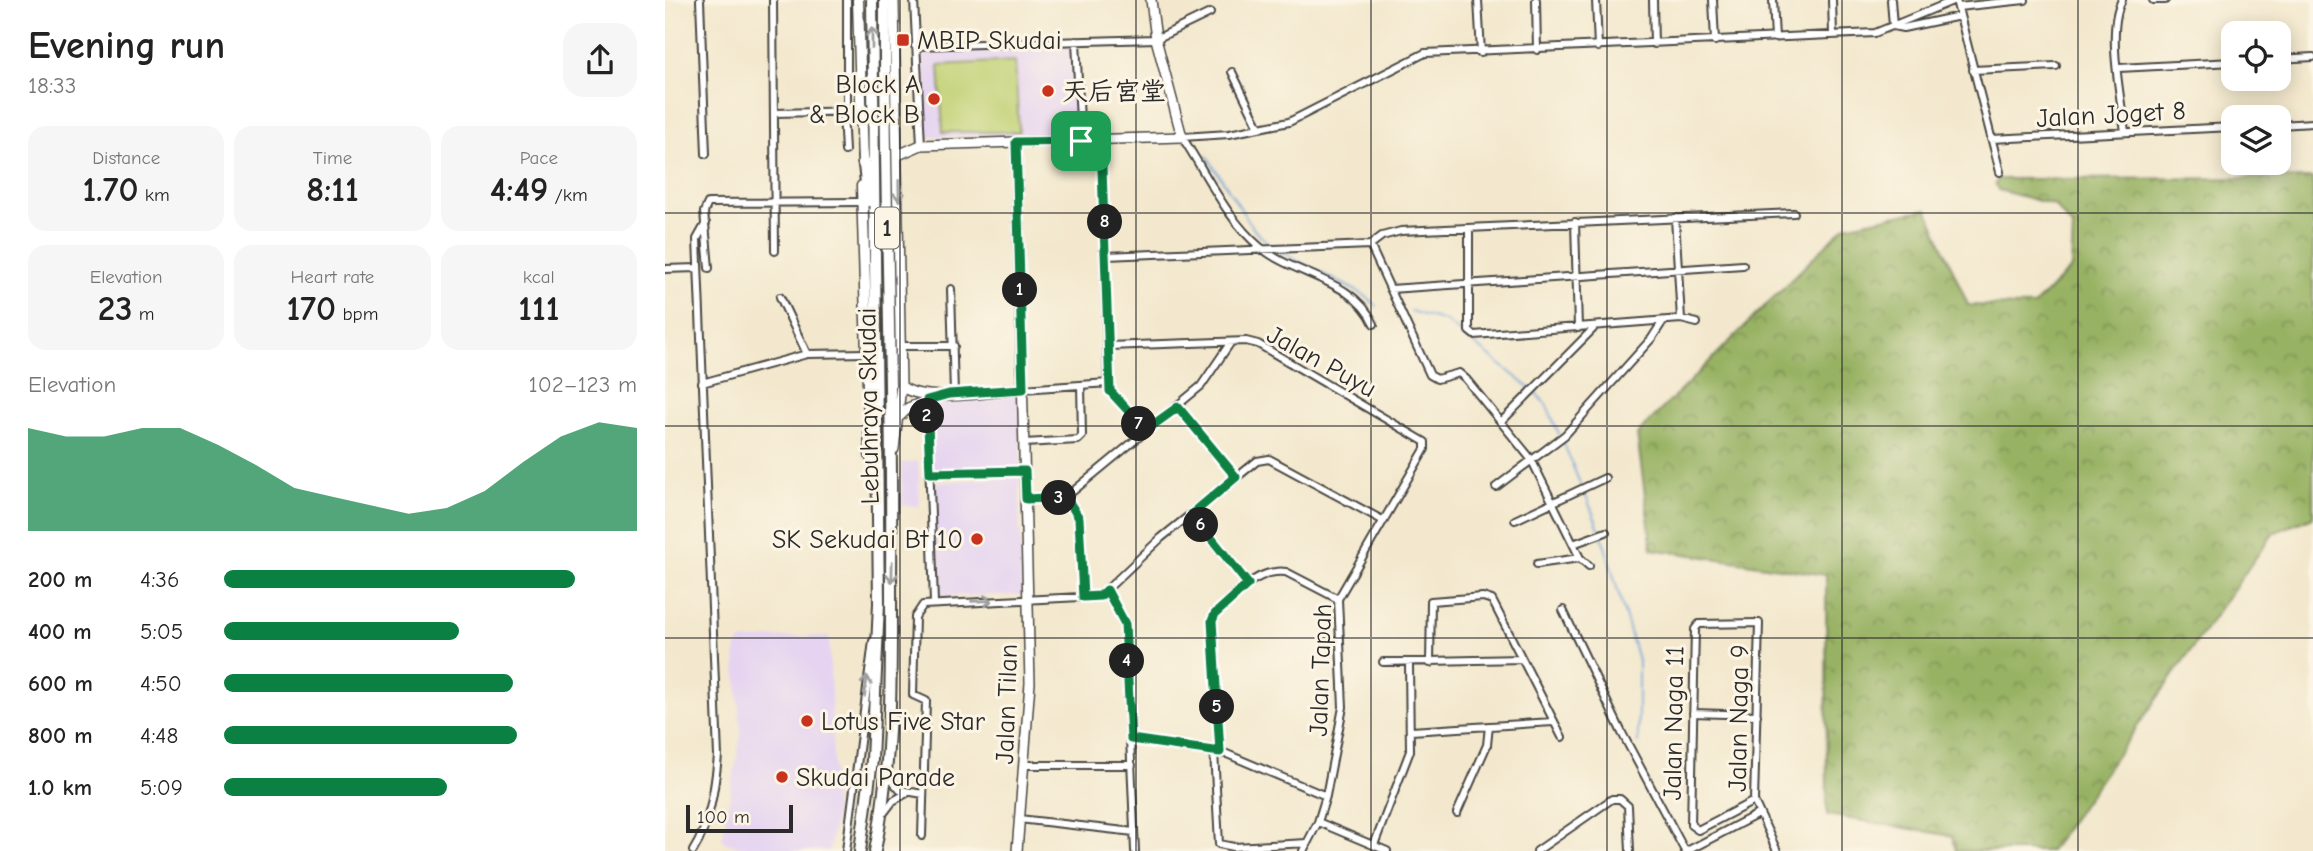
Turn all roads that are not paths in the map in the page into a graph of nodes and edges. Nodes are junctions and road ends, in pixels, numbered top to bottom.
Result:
1 (700, 0) edge
2 (773, 0) edge
3 (847, 0) edge
4 (858, 0) edge
5 (872, 0) edge
6 (885, 0) edge
7 (894, 0) edge
8 (914, 0) edge
9 (1151, 0) edge
10 (1478, 0) edge
11 (1536, 0) edge
12 (1596, 0) edge
13 (1653, 0) edge
14 (1713, 0) edge
15 (1773, 0) edge
16 (1832, 0) edge
17 (1891, 0) edge
18 (2025, 0) edge
19 (2122, 0) edge
20 (2153, 0) edge
21 (2165, 0) edge
22 (1956, 2) edge
23 (1210, 13) dead end
24 (1960, 16) junction
25 (1893, 26) junction
26 (1833, 35) junction
27 (1775, 38) junction
28 (1156, 39) junction
29 (1076, 41) junction
30 (1715, 41) junction
31 (1654, 44) junction
32 (915, 46) junction
33 (1598, 47) junction
34 (1537, 50) junction
35 (1481, 53) junction
36 (2313, 57) edge
37 (2291, 58) edge
38 (2221, 62) edge
39 (2056, 66) dead end
40 (2119, 68) junction
41 (1973, 70) junction
42 (1232, 72) dead end
43 (861, 111) junction
44 (845, 112) junction
45 (775, 113) junction
46 (2313, 123) edge
47 (2291, 124) edge
48 (1259, 127) junction
49 (2221, 128) edge
50 (2125, 132) junction
51 (899, 136) junction
52 (1182, 138) junction
53 (1991, 139) junction
54 (1081, 141) junction
55 (1101, 141) junction
56 (1016, 142) junction
57 (921, 145) junction
58 (845, 151) dead end
59 (706, 154) dead end
60 (898, 155) junction
61 (863, 156) junction
62 (2000, 172) dead end
63 (862, 202) junction
64 (777, 203) junction
65 (1794, 213) dead end
66 (1675, 218) junction
67 (1575, 222) junction
68 (706, 223) junction
69 (1469, 228) junction
70 (1370, 245) junction
71 (1263, 249) junction
72 (775, 251) dead end
73 (1106, 256) junction
74 (1743, 265) dead end
75 (697, 268) junction
76 (709, 268) dead end
77 (665, 269) edge
78 (1679, 270) junction
79 (1575, 275) junction
80 (875, 277) junction
81 (1471, 282) junction
82 (951, 289) dead end
83 (1390, 289) junction
84 (780, 297) dead end
85 (1681, 319) junction
86 (1663, 321) junction
87 (1697, 323) dead end
88 (1374, 324) dead end
89 (1578, 328) junction
90 (1593, 328) junction
91 (1231, 342) junction
92 (901, 346) junction
93 (954, 346) junction
94 (1108, 346) junction
95 (867, 353) junction
96 (807, 354) junction
97 (702, 383) junction
98 (1108, 383) junction
99 (1081, 385) junction
100 (901, 386) junction
101 (1023, 389) junction
102 (954, 394) junction
103 (937, 396) junction
104 (927, 400) junction
105 (1178, 407) junction
106 (900, 417) junction
107 (1501, 422) junction
108 (1146, 430) junction
109 (1425, 442) joint
110 (1024, 443) junction
111 (893, 455) junction
112 (1531, 459) junction
113 (1025, 471) junction
114 (930, 473) junction
115 (1236, 477) junction
116 (1605, 478) dead end
117 (878, 484) junction
118 (1496, 487) dead end
119 (1066, 497) junction
120 (1026, 499) junction
121 (1555, 503) junction
122 (1192, 514) junction
123 (1515, 520) dead end
124 (1384, 521) junction
125 (1602, 534) dead end
126 (1573, 544) junction
127 (1580, 558) junction
128 (1537, 564) dead end
129 (1589, 566) dead end
130 (1248, 584) junction
131 (1107, 590) junction
132 (1083, 597) junction
133 (1030, 599) junction
134 (1338, 599) junction
135 (879, 603) junction
136 (934, 603) junction
137 (1563, 610) dead end
138 (1696, 626) joint
139 (1522, 659) junction
140 (1383, 662) dead end
141 (1409, 663) junction
142 (1430, 663) junction
143 (1693, 713) junction
144 (1757, 715) junction
145 (1553, 722) junction
146 (1489, 726) junction
147 (1411, 731) junction
148 (1562, 737) dead end
149 (1131, 739) junction
150 (1217, 751) junction
151 (1026, 765) junction
152 (1132, 765) junction
153 (887, 775) junction
154 (907, 793) junction
155 (923, 794) junction
156 (1326, 796) junction
157 (1754, 801) junction
158 (1457, 813) dead end
159 (883, 814) junction
160 (1758, 814) junction
161 (1019, 819) junction
162 (1318, 822) junction
163 (1134, 832) junction
164 (922, 836) dead end
165 (1307, 844) junction
166 (1374, 845) junction
167 (1701, 848) edge
168 (694, 850) edge
169 (846, 851) edge
170 (860, 851) edge
171 (875, 851) edge
172 (1017, 851) edge
173 (1135, 851) edge
174 (1303, 851) edge
175 (1387, 851) edge
176 (1537, 851) edge
177 (1630, 851) edge
178 (1686, 851) edge
179 (1777, 851) edge

1 - 59 street
2 - 45 street
3 - 44 street
4 - 43 main road
80 -> 5 highway, Lebuhraya Skudai / 1
6 - 111 highway, Lebuhraya Skudai / 1
7 - 51 street
8 - 32 street
9 - 28 street
10 - 35 street
11 - 34 street
12 - 33 street
13 - 31 street
14 - 30 street
15 - 27 street
16 - 26 street
17 - 25 street
18 - 22 street
19 - 40 street
20 - 21 street
22 - 24 street
22 - 25 street
23 - 28 street
24 - 25 street
24 - 41 street
25 - 26 street
26 - 27 street
27 - 30 street
28 - 29 street
28 - 52 street
29 - 32 street
29 - 54 street
30 - 31 street
31 - 33 street
32 - 57 street
33 - 34 street
34 - 35 street
35 - 48 street
36 - 37 street
38 - 40 street
39 - 41 street
40 - 50 street
41 - 53 street
42 - 48 street
43 - 44 street
43 - 61 main road
44 - 45 street
44 - 58 street
45 - 64 street
46 - 47 street
48 - 52 street
49 - 50 street, Jalan Joget 8
50 - 53 street, Jalan Joget 8
51 - 57 street
51 - 60 street
52 - 55 street
52 - 71 street
53 - 62 street
54 - 55 street
54 - 56 street
55 - 73 street
56 - 57 street
56 - 101 street, Jalan Tilan
57 - 60 street
60 -> 92 street
61 - 63 main road
61 - 80 highway
63 - 64 street
63 - 95 main road
64 - 68 street
64 - 72 street
65 - 66 street
66 - 67 street
66 - 78 street
67 - 69 street
67 - 79 street
68 - 75 street
68 - 76 street
69 - 70 street
69 - 81 street
70 - 71 street
70 - 83 street
71 - 73 street
71 - 88 street
73 - 94 street
74 - 78 street
75 - 77 street
75 - 97 street
78 - 79 street
78 - 85 street
79 - 81 street
79 - 89 street
80 - 117 highway, Lebuhraya Skudai / 1
81 - 83 street
81 - 89 street
82 - 93 street
83 - 107 street
84 - 96 street
85 - 86 street
85 - 87 street
86 - 90 street
86 - 112 street
89 - 90 street
90 - 107 street
91 - 94 street, Jalan Puyu
91 - 105 street
91 - 109 street, Jalan Puyu
92 - 93 street
92 - 100 street
93 - 102 street
94 - 98 street
95 - 96 street
95 - 117 main road
96 - 97 street
97 - 168 street
98 - 99 street
98 - 108 street
99 - 101 street
99 - 110 street
100 - 103 street
100 - 106 street
101 - 102 street
101 - 110 street, Jalan Tilan
102 - 103 street
103 - 104 street
104 - 106 street
104 - 114 street
105 - 108 street
105 - 115 street
106 - 111 street
107 - 112 street
108 - 119 street
109 - 124 street, Jalan Tapah
110 - 113 street, Jalan Tilan
111 -> 153 highway, Lebuhraya Skudai / 1
112 - 118 street
112 - 121 street
113 - 114 street
113 - 120 street, Jalan Tilan
114 - 136 street
115 - 122 street
115 - 124 street
116 - 121 street
117 - 135 highway, Lebuhraya Skudai / 1
119 - 120 street
119 - 132 street
120 - 133 street, Jalan Tilan
121 - 123 street
121 - 126 street
122 - 130 street
122 - 131 street
124 - 134 street, Jalan Tapah
125 - 126 street
126 - 127 street
127 - 128 street
127 - 129 street
130 - 134 street
130 - 150 street
131 - 132 street
131 - 149 street
132 - 133 street
136 -> 133 street
133 - 151 street, Jalan Tilan
134 - 156 street, Jalan Tapah
169 -> 135 street
135 - 170 highway, Lebuhraya Skudai / 1
136 - 155 street
137 - 178 street
138 - 143 street, Jalan Naga 11
138 - 144 street, Jalan Naga 9
139 - 142 street
139 - 142 street
139 - 145 street
140 - 141 street
141 - 142 street
141 - 147 street
143 - 144 street
143 - 157 street, Jalan Naga 11
144 - 157 street, Jalan Naga 9
145 - 146 street
145 - 148 street
146 - 147 street
146 - 158 street
147 - 166 street
149 - 150 street
149 - 152 street
150 - 156 street
150 - 165 street
151 - 152 street
151 - 161 street, Jalan Tilan
152 - 163 street
153 - 154 street
153 - 159 highway, Lebuhraya Skudai / 1
154 - 155 street
154 - 159 street
155 - 164 street
156 - 162 street, Jalan Tapah
157 - 160 street, Jalan Naga 9
159 - 171 highway, Lebuhraya Skudai / 1
160 - 167 street
160 - 179 street, Jalan Naga 9
161 - 163 street
161 - 172 street, Jalan Tilan
162 - 165 street, Jalan Tapah
162 - 166 street
163 - 173 street
165 - 174 street, Jalan Tapah
166 - 175 street
167 - 178 street
176 - 177 street

